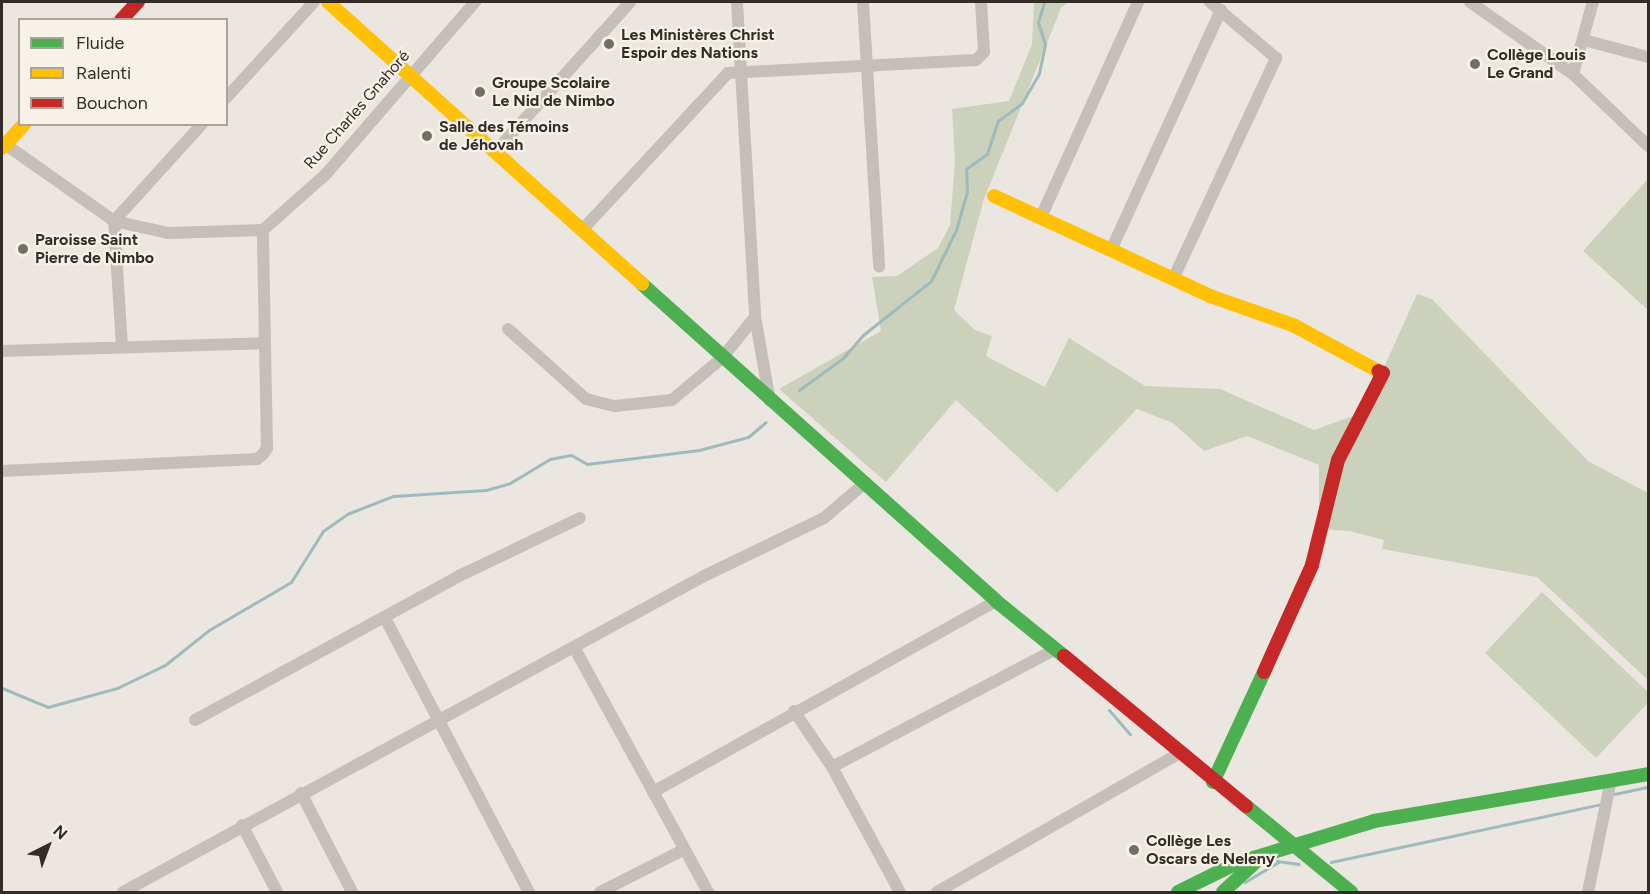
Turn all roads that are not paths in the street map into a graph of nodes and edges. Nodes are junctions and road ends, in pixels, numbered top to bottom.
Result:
1 (138, 2) edge
2 (314, 2) edge
3 (328, 2) edge
4 (475, 2) edge
5 (630, 2) edge
6 (737, 2) edge
7 (864, 2) edge
8 (981, 2) edge
9 (1138, 2) edge
10 (1210, 2) edge
11 (1470, 2) edge
12 (1593, 2) edge
13 (1221, 10) junction
14 (123, 18) edge
15 (1584, 40) junction
16 (1648, 57) edge
17 (867, 66) junction
18 (411, 73) junction
19 (741, 73) junction
20 (1573, 74) junction
21 (228, 96) edge
22 (22, 126) edge
23 (200, 126) edge
24 (1646, 142) edge
25 (3, 145) edge
26 (495, 151) junction
27 (994, 196) dead end
28 (1041, 217) junction
29 (114, 221) junction
30 (583, 229) junction
31 (263, 230) junction
32 (1112, 248) junction
33 (879, 267) dead end
34 (1174, 277) junction
35 (755, 317) junction
36 (508, 328) dead end
37 (265, 343) junction
38 (122, 347) junction
39 (2, 351) edge
40 (722, 358) junction
41 (770, 402) junction
42 (2, 471) edge
43 (866, 482) junction
44 (580, 518) dead end
45 (996, 601) junction
46 (386, 618) junction
47 (575, 649) junction
48 (1054, 650) junction
49 (794, 711) junction
50 (195, 720) dead end
51 (436, 720) junction
52 (1181, 752) junction
53 (832, 767) junction
54 (1648, 774) edge
55 (1611, 780) junction
56 (1213, 782) junction
57 (653, 792) junction
58 (301, 793) junction
59 (242, 825) junction
60 (1293, 848) junction
61 (683, 850) junction
62 (1265, 853) junction
63 (1181, 891) edge
64 (123, 892) edge
65 (278, 892) edge
66 (352, 892) edge
67 (529, 892) edge
68 (600, 892) edge
69 (708, 892) edge
70 (900, 892) edge
71 (937, 892) edge
72 (1223, 892) edge
73 (1351, 892) edge
74 (1588, 892) edge

1 - 14 street
2 - 21 street
3 - 18 street
4 - 18 street, Rue Charles Gnahoré
5 - 26 street
6 - 19 street
7 - 17 street
8 - 17 street
9 - 28 street
10 - 13 street
11 - 20 street
12 - 15 street
13 - 32 street
13 - 34 street
15 - 16 street
15 - 20 street
17 - 19 street
17 - 33 street
18 - 26 street
18 - 31 street, Rue Charles Gnahoré
19 - 30 street
19 - 35 street
20 - 24 street
22 - 25 street
23 - 29 street
25 - 29 street
26 - 30 street
27 - 28 street
28 - 32 street
29 - 31 street
29 - 38 street
30 - 40 street
31 - 37 street
32 - 34 street
34 - 56 street
35 - 40 street
35 - 41 street
36 - 40 street
37 - 38 street
37 - 42 street
38 - 39 street
40 - 41 street
41 - 43 street
43 - 45 street
43 - 47 street
44 - 46 street
45 - 48 street
45 - 49 street
46 - 50 street
46 - 51 street
47 - 51 street
47 - 57 street
48 - 52 street
48 - 53 street
49 - 53 street
49 - 57 street
51 - 58 street
51 - 67 street
52 - 56 street
52 - 71 street
53 - 70 street
54 - 55 street
55 - 60 street
55 - 74 street
56 - 60 street
57 - 61 street
58 - 59 street
58 - 66 street
59 - 64 street
59 - 65 street
60 - 62 street
60 - 73 street
61 - 68 street
61 - 69 street
62 - 63 street
62 - 72 street

